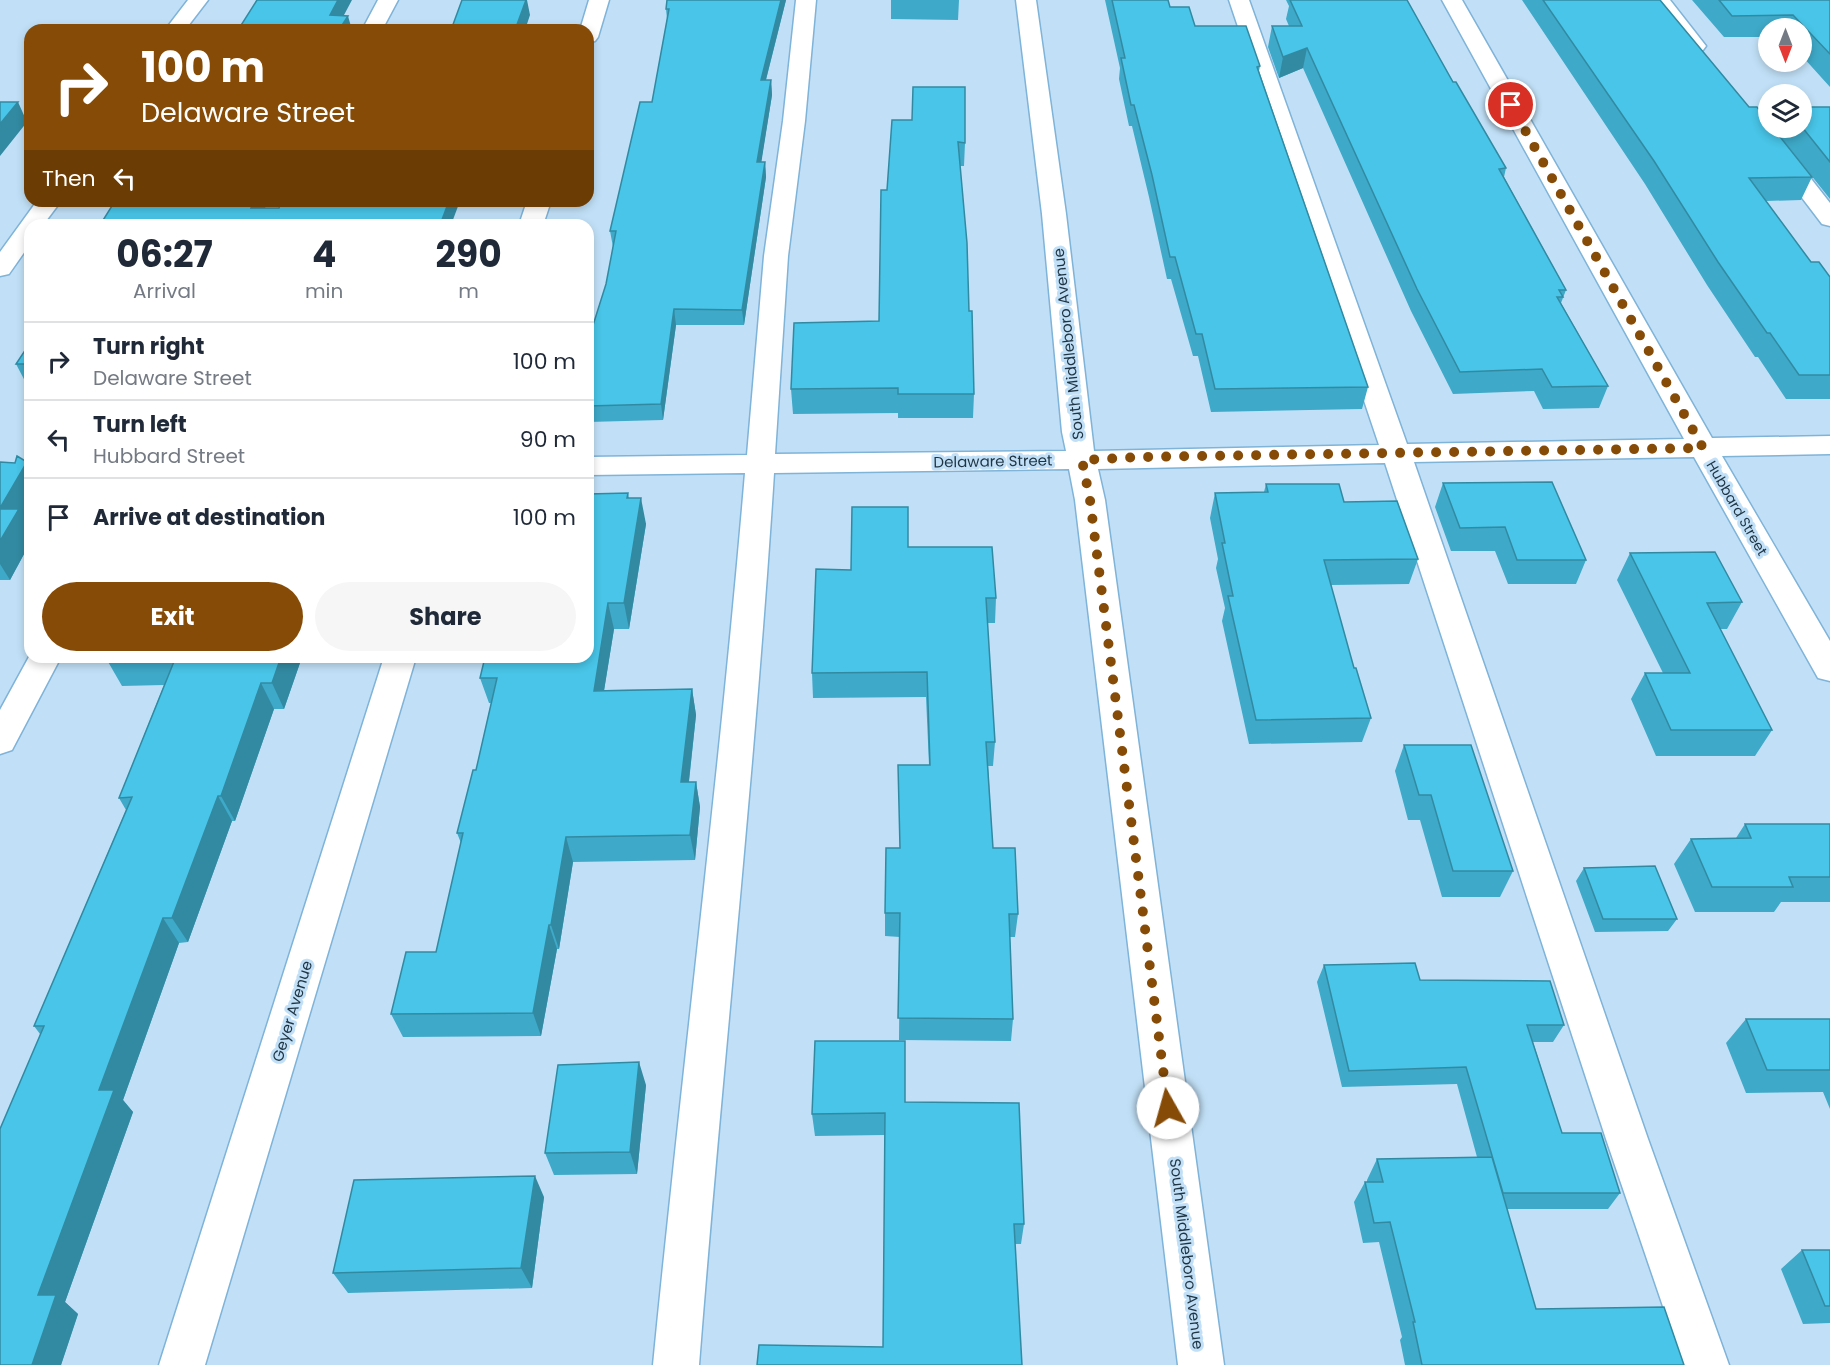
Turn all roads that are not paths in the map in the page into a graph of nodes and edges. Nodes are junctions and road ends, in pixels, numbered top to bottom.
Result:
1 (198, 0) edge
2 (388, 0) edge
3 (599, 0) edge
4 (806, 0) edge
5 (1026, 0) edge
6 (1239, 0) edge
7 (1452, 0) edge
8 (1660, 0) edge
9 (180, 24) edge
10 (375, 24) edge
11 (592, 24) edge
12 (1710, 64) edge
13 (1767, 138) edge
14 (45, 207) edge
15 (36, 219) edge
16 (1830, 219) edge
17 (24, 236) edge
18 (0, 269) edge
19 (1830, 445) edge
20 (1703, 448) junction
21 (1396, 452) junction
22 (1082, 460) junction
23 (760, 463) junction
24 (594, 466) edge
25 (42, 663) edge
26 (398, 663) edge
27 (1830, 669) edge
28 (0, 741) edge
29 (182, 1365) edge
30 (676, 1365) edge
31 (1201, 1365) edge
32 (1706, 1365) edge

1 - 9 street
2 - 10 street
3 - 11 street
4 - 23 street
5 - 22 street, South Middleboro Avenue
6 - 21 street
7 - 20 street, Hubbard Street
8 - 12 street
13 - 16 street
14 - 15 street
17 - 18 street
19 - 20 street, Delaware Street
20 - 21 street, Delaware Street
20 - 27 street, Hubbard Street
21 - 22 street, Delaware Street
21 - 32 street
22 - 23 street, Delaware Street
22 - 31 street, South Middleboro Avenue
23 - 24 street, Delaware Street
23 - 30 street
25 - 28 street
26 - 29 street, Geyer Avenue

